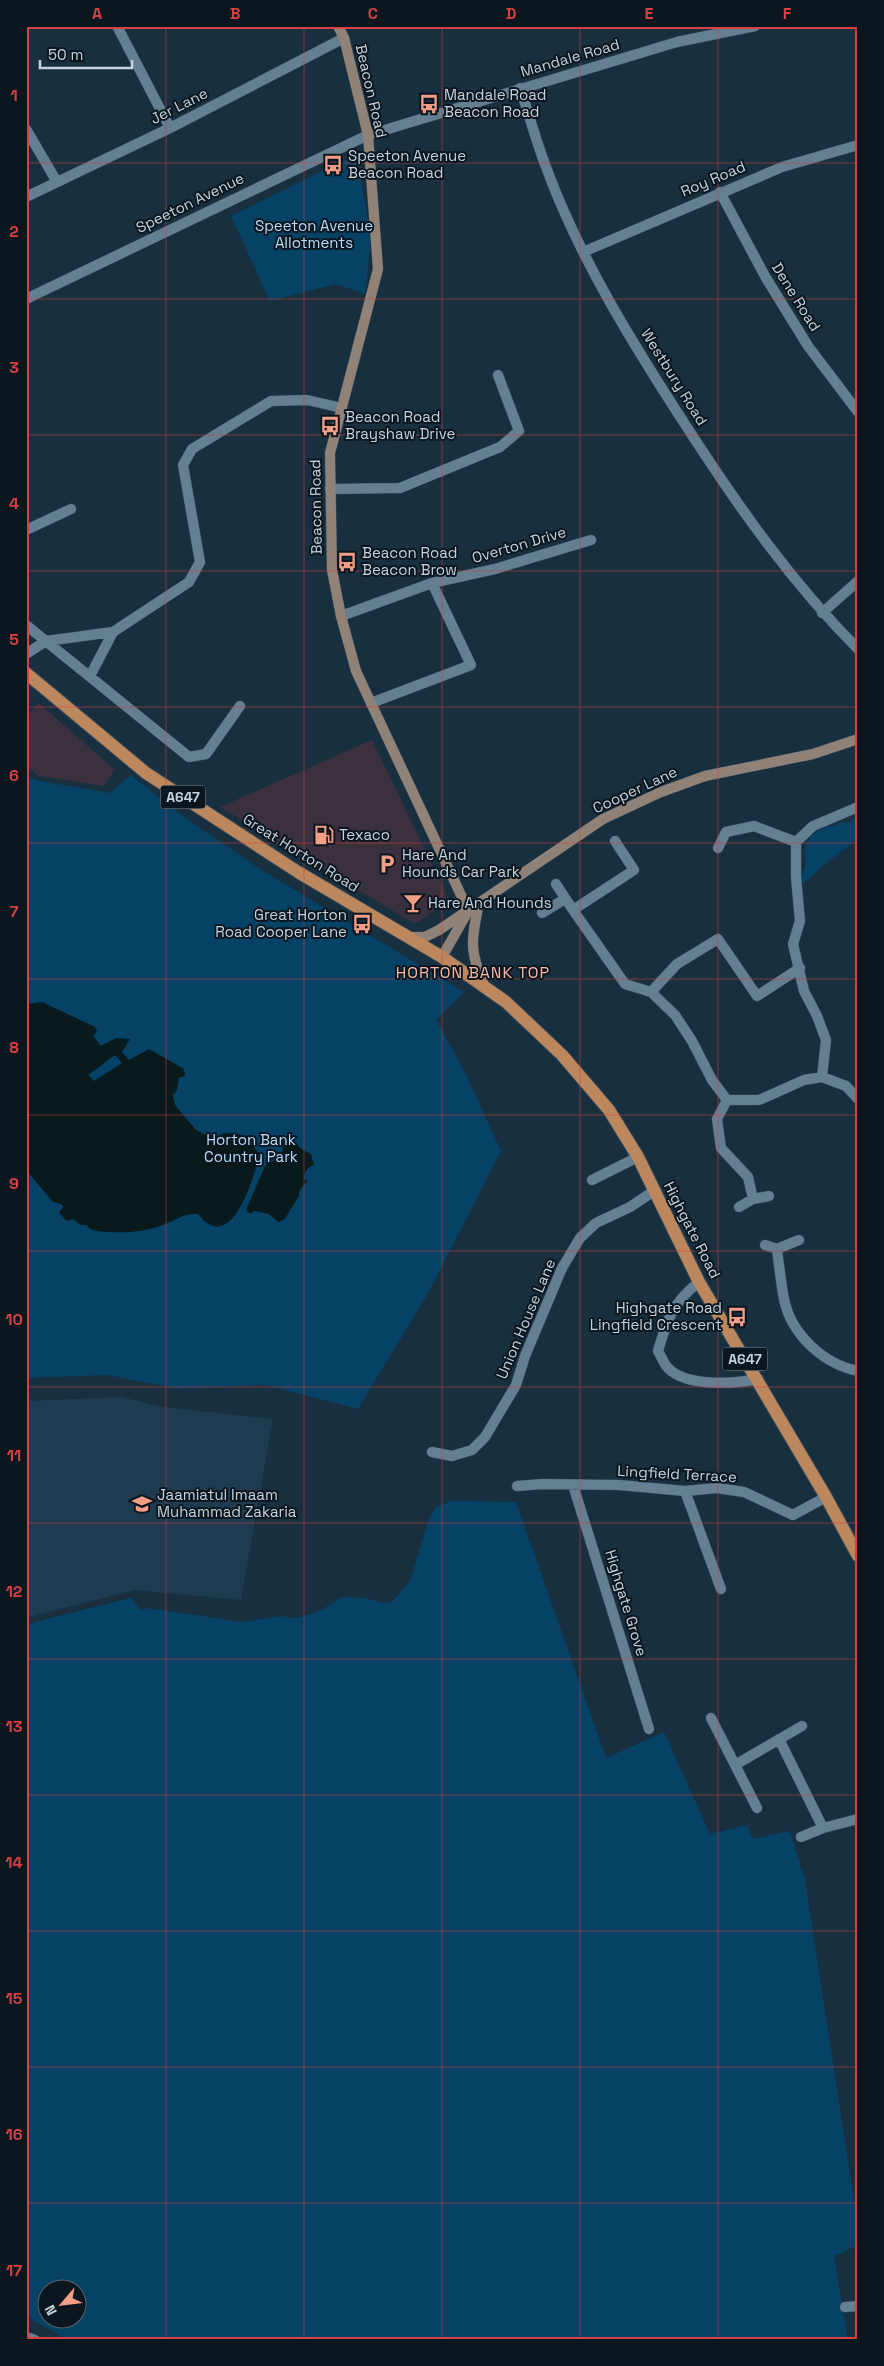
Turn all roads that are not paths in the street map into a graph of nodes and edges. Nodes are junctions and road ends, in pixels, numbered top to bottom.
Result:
1 (117, 26) edge
2 (338, 26) edge
3 (754, 26) edge
4 (344, 38) junction
5 (520, 88) junction
6 (170, 128) junction
7 (26, 129) edge
8 (368, 135) junction
9 (858, 145) edge
10 (57, 182) junction
11 (720, 192) junction
12 (26, 197) edge
13 (583, 252) junction
14 (26, 299) edge
15 (498, 375) dead end
16 (342, 408) junction
17 (858, 412) edge
18 (330, 489) junction
19 (71, 508) dead end
20 (26, 530) edge
21 (591, 540) dead end
22 (858, 581) edge
23 (432, 583) junction
24 (822, 613) junction
25 (341, 616) junction
26 (26, 625) edge
27 (113, 632) junction
28 (46, 641) junction
29 (858, 649) edge
30 (26, 654) edge
31 (26, 673) edge
32 (90, 676) junction
33 (371, 703) junction
34 (240, 706) dead end
35 (858, 739) edge
36 (858, 807) edge
37 (615, 842) dead end
38 (796, 842) junction
39 (718, 848) dead end
40 (556, 884) dead end
41 (565, 899) junction
42 (478, 903) junction
43 (468, 910) junction
44 (573, 910) junction
45 (542, 913) dead end
46 (407, 937) junction
47 (442, 957) junction
48 (800, 968) junction
49 (485, 987) junction
50 (651, 992) junction
51 (562, 1055) joint
52 (822, 1076) junction
53 (858, 1099) edge
54 (727, 1100) junction
55 (638, 1158) junction
56 (592, 1180) dead end
57 (654, 1191) junction
58 (768, 1196) dead end
59 (753, 1199) junction
60 (739, 1207) dead end
61 (799, 1240) dead end
62 (765, 1245) dead end
63 (777, 1249) junction
64 (699, 1282) junction
65 (858, 1371) edge
66 (758, 1379) junction
67 (432, 1452) dead end
68 (573, 1485) junction
69 (516, 1486) dead end
70 (685, 1491) junction
71 (826, 1497) junction
72 (858, 1556) edge
73 (721, 1589) dead end
74 (711, 1718) dead end
75 (802, 1726) dead end
76 (649, 1729) dead end
77 (780, 1739) junction
78 (735, 1765) junction
79 (757, 1808) dead end
80 (858, 1820) edge
81 (823, 1828) junction
82 (801, 1837) dead end
83 (858, 2306) edge
84 (846, 2308) dead end
85 (26, 2337) edge
86 (35, 2340) edge

1 - 6 street
2 - 4 main road, Beacon Road
3 - 5 street, Mandale Road
4 - 6 street, Jer Lane
4 - 8 main road, Beacon Road
5 - 8 street, Mandale Road
5 - 13 street, Westbury Road
6 - 10 street, Jer Lane
7 - 10 street
8 - 14 street, Speeton Avenue
8 - 16 main road, Beacon Road
9 - 11 street, Roy Road
10 - 12 street, Jer Lane
11 - 13 street, Roy Road
11 - 17 street, Dene Road
13 - 24 street, Westbury Road
15 - 18 street
16 - 18 main road, Beacon Road
16 - 27 street
18 - 25 main road, Beacon Road
19 - 20 street
21 - 23 street, Overton Drive
22 - 24 street
23 - 25 street, Overton Drive
23 - 33 street
24 - 29 street, Westbury Road
25 - 33 main road, Beacon Road
26 - 28 street
27 - 28 street
27 - 32 street
28 - 30 street
28 - 32 street
31 - 46 main road, Great Horton Road / A647
32 - 34 street
33 - 43 main road, Beacon Road
35 - 42 main road, Cooper Lane
36 - 38 street
37 - 44 street
38 - 39 street
38 - 48 street
40 - 41 street
41 - 44 street
41 - 45 street
42 - 43 main road, Cooper Lane
42 - 49 main road
43 - 46 main road
43 - 47 main road, Cooper Lane
44 - 50 street
46 - 47 main road, Great Horton Road / A647
47 - 49 main road, Great Horton Road / A647
48 - 50 street
48 - 52 street
49 - 51 main road, Great Horton Road / A647
50 - 54 street
51 - 55 main road, Highgate Road / A647
52 - 53 street
52 - 54 street
54 - 59 street
55 - 56 street
55 - 57 main road, Highgate Road / A647
57 - 64 main road, Highgate Road / A647
57 - 67 street, Union House Lane
58 - 59 street
59 - 60 street
61 - 63 street
62 - 63 street
63 - 65 street
64 - 66 main road, Highgate Road / A647
64 - 66 street
66 - 71 main road, Highgate Road / A647
68 - 69 street, Lingfield Terrace
68 - 70 street, Lingfield Terrace
68 - 76 street, Highgate Grove
70 - 71 street, Lingfield Terrace
70 - 73 street
71 - 72 main road, Highgate Road / A647
74 - 78 street
75 - 77 street
77 - 78 street
77 - 81 street
78 - 79 street
80 - 81 street
81 - 82 street
83 - 84 street
85 - 86 street

